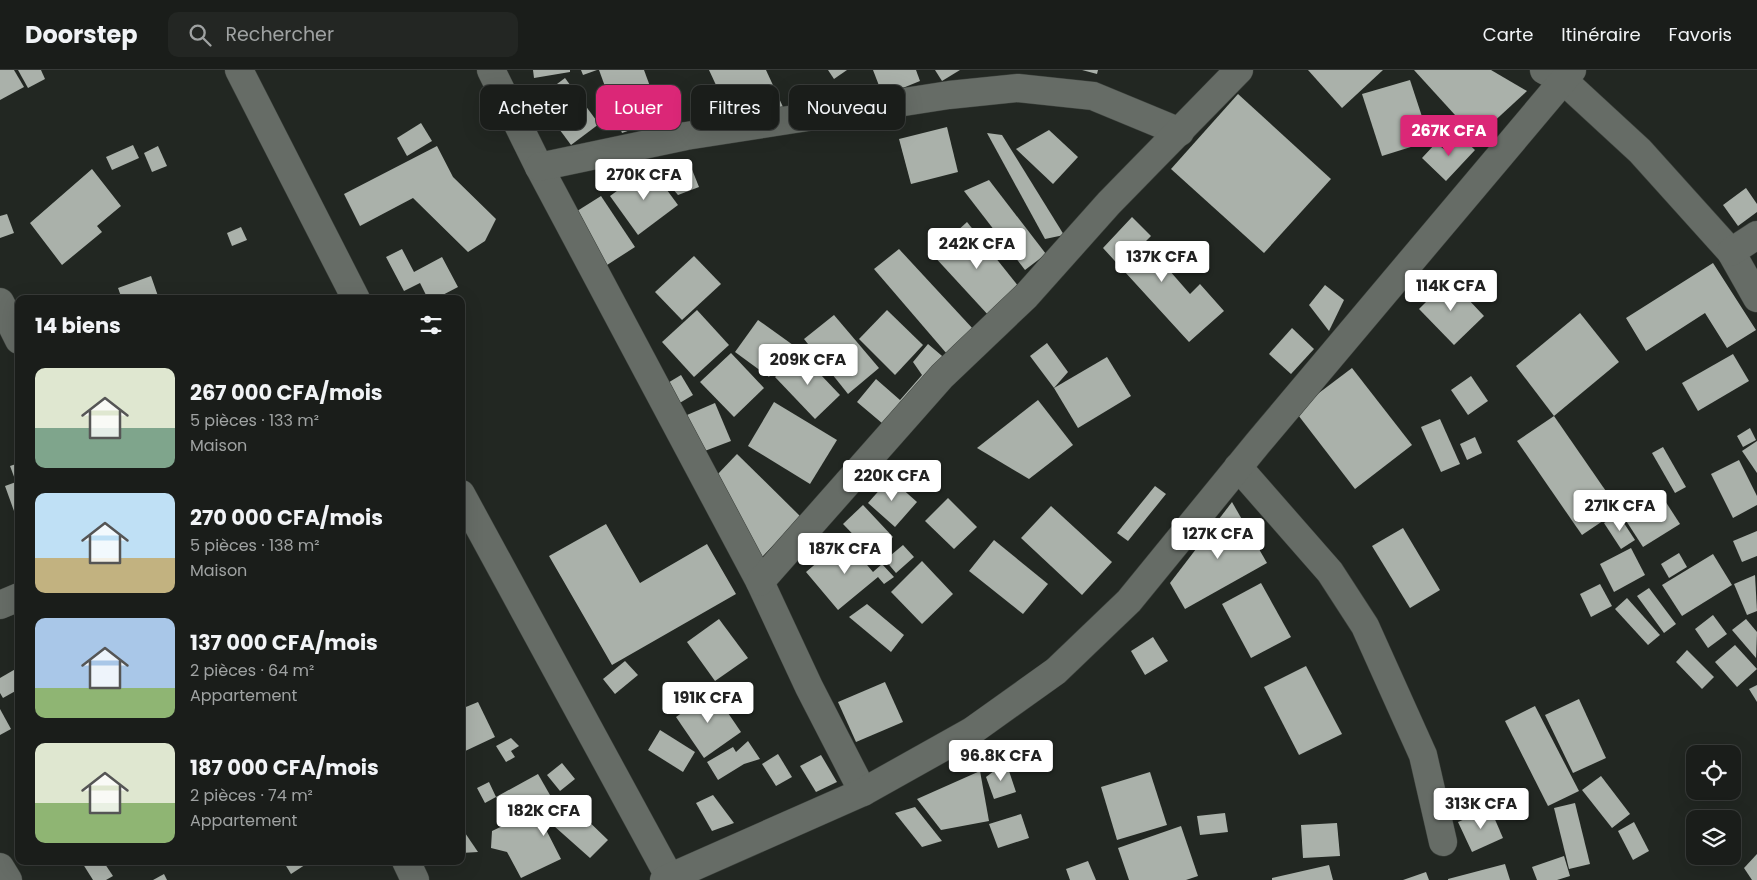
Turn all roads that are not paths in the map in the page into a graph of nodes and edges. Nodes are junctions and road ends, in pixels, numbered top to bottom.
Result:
1 (239, 70) edge
2 (491, 70) edge
3 (1238, 70) edge
4 (1560, 73) edge
5 (1180, 132) junction
6 (539, 167) junction
7 (1757, 236) edge
8 (1731, 252) junction
9 (354, 295) edge
10 (1757, 298) edge
11 (0, 302) edge
12 (15, 332) edge
13 (1238, 467) junction
14 (465, 501) edge
15 (760, 582) junction
16 (15, 599) edge
17 (0, 605) edge
18 (863, 792) junction
19 (1443, 842) dead end
20 (408, 865) edge
21 (0, 867) edge
22 (668, 879) edge
23 (8, 880) edge
24 (415, 880) edge

1 - 9 street
2 - 6 street
3 - 5 street
4 - 8 street
4 - 13 street
5 - 6 street
5 - 15 street
6 - 15 street
7 - 8 street
8 - 10 street
11 - 12 street
13 - 18 street
13 - 19 street
14 - 22 street
15 - 18 street
16 - 17 street
18 - 22 street
20 - 24 street
21 - 23 street

